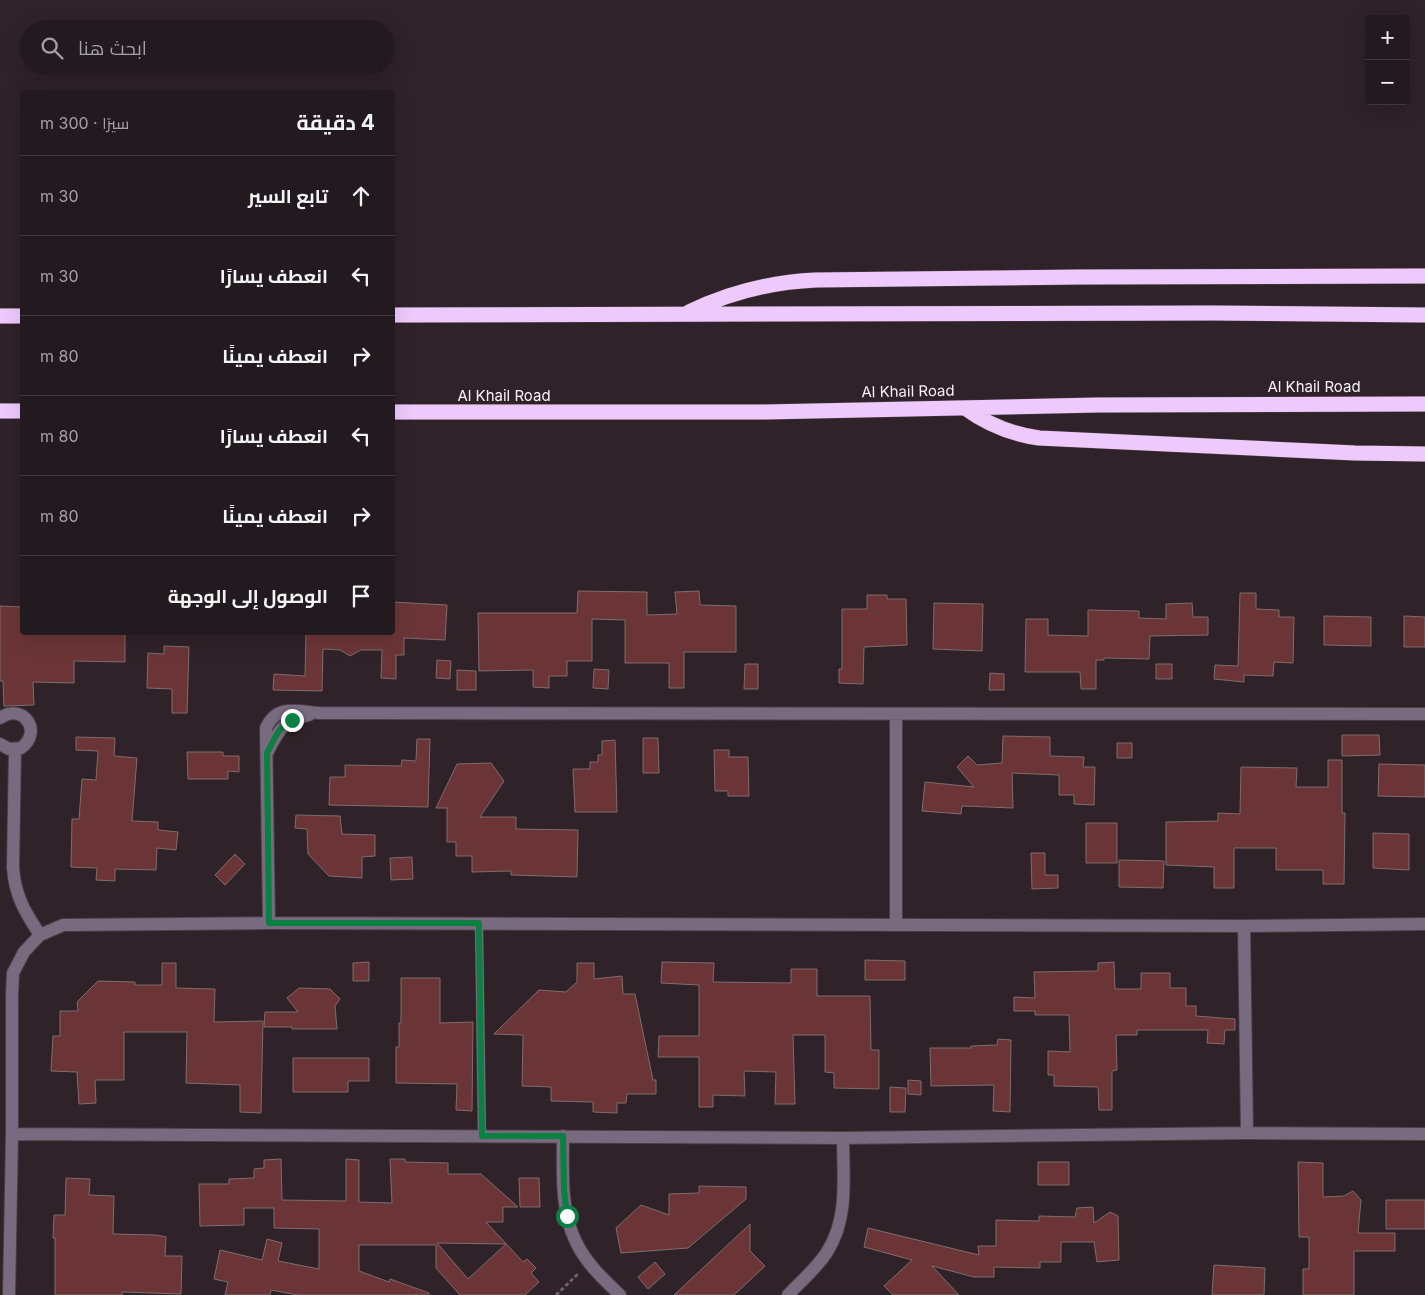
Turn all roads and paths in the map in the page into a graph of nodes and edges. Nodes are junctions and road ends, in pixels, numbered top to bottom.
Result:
1 (1425, 276) edge
2 (686, 314) junction
3 (395, 315) edge
4 (1425, 315) edge
5 (0, 316) edge
6 (20, 316) edge
7 (1425, 404) edge
8 (965, 408) junction
9 (0, 411) edge
10 (20, 411) edge
11 (395, 412) edge
12 (1425, 454) edge
13 (896, 714) junction
14 (1425, 714) edge
15 (0, 718) edge
16 (0, 744) edge
17 (15, 749) junction
18 (269, 923) junction
19 (479, 923) junction
20 (896, 924) junction
21 (1425, 924) edge
22 (1244, 926) junction
23 (40, 935) junction
24 (1247, 1133) junction
25 (12, 1134) junction
26 (1425, 1134) edge
27 (482, 1136) junction
28 (563, 1136) junction
29 (843, 1138) junction
30 (589, 1263) junction
31 (10, 1295) edge
32 (556, 1295) edge
33 (620, 1295) edge
34 (788, 1295) edge

1 - 2 highway
2 - 3 highway
2 - 4 highway
5 - 6 highway
7 - 8 highway, Al Khail Road
8 - 11 highway, Al Khail Road
8 - 12 highway
9 - 10 highway
13 - 14 street
13 - 18 street
13 - 20 street
15 - 17 street
16 - 17 street
17 - 23 street
18 - 19 street
18 - 23 street
19 - 20 street
19 - 27 lane
20 - 22 street
21 - 22 street
22 - 24 street
23 - 25 street
24 - 26 street
24 - 29 street
25 - 27 street
25 - 31 street
27 - 28 street
28 - 29 street
28 - 30 street
29 - 34 street
30 - 32 path
30 - 33 street

